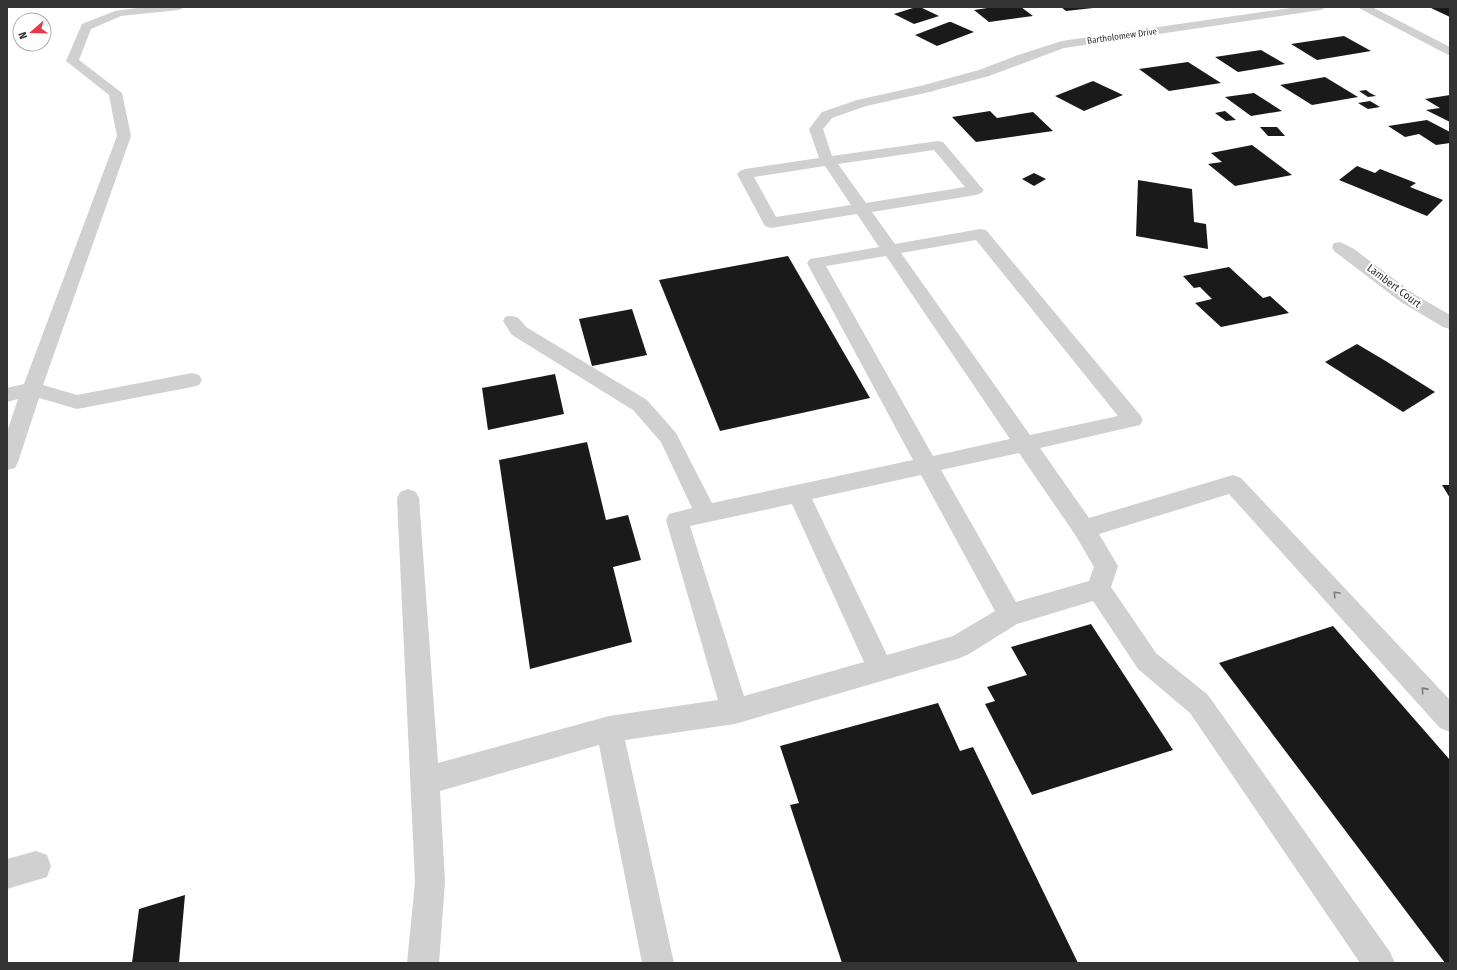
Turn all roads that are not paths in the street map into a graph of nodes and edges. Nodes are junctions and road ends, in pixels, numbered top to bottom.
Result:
1 (179, 7) edge
2 (1321, 7) edge
3 (1363, 7) edge
4 (1450, 52) edge
5 (828, 161) junction
6 (862, 208) junction
7 (1340, 247) dead end
8 (890, 250) junction
9 (512, 321) dead end
10 (1450, 323) edge
11 (192, 380) dead end
12 (32, 389) junction
13 (7, 395) edge
14 (1025, 443) junction
15 (7, 462) edge
16 (926, 465) junction
17 (798, 493) junction
18 (408, 498) dead end
19 (706, 514) junction
20 (1084, 529) junction
21 (1098, 589) junction
22 (1010, 615) junction
23 (880, 669) junction
24 (735, 711) junction
25 (1450, 719) edge
26 (609, 729) junction
27 (425, 780) junction
28 (36, 866) dead end
29 (7, 874) edge
30 (423, 963) edge
31 (658, 963) edge
32 (1379, 963) edge

1 - 12 street
2 - 5 street, Bartholomew Drive
3 - 4 street
5 - 6 street
5 - 6 street
5 - 6 street
6 - 8 street
7 - 10 street, Lambert Court
8 - 14 street
8 - 14 street
8 - 16 street
9 - 19 street
11 - 12 street
12 - 13 street
12 - 15 street
14 - 16 street
14 - 20 street
16 - 17 street
16 - 22 street
17 - 19 street
17 - 23 street
18 - 27 street
19 - 24 street
20 - 21 street
25 -> 20 street
21 - 22 street
21 - 32 street
22 - 23 street
23 - 24 street
24 - 26 street
26 - 27 street
26 - 31 street
27 - 30 street
28 - 29 street

